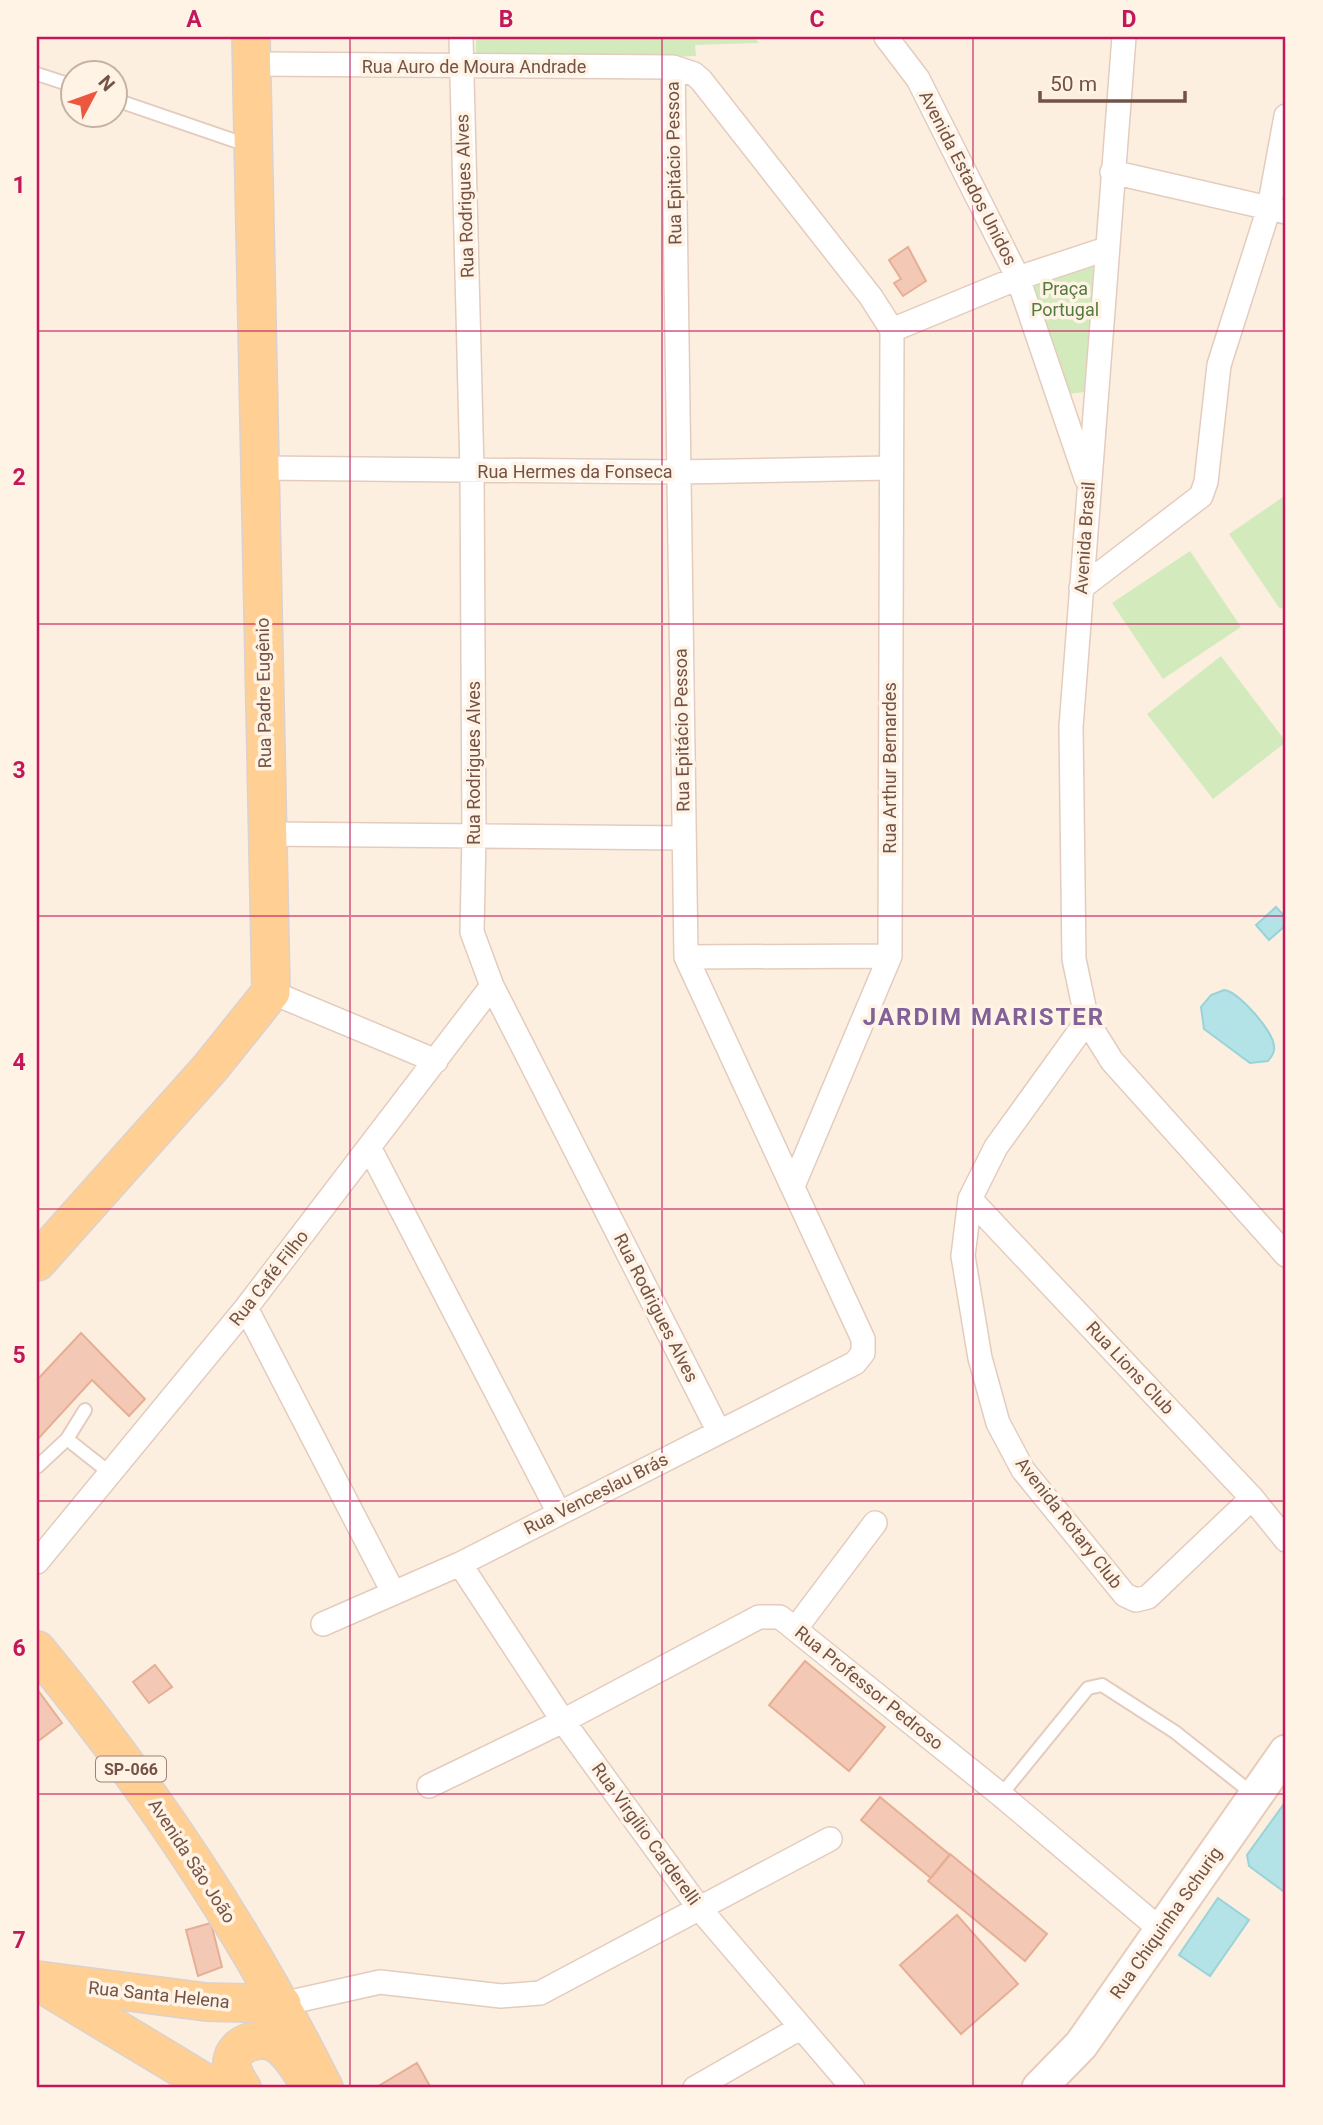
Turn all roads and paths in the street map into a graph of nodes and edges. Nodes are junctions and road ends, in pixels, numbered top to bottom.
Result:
1 (461, 37) edge
2 (886, 37) edge
3 (1118, 43) edge
4 (252, 50) edge
5 (461, 67) junction
6 (684, 71) junction
7 (37, 74) edge
8 (60, 81) edge
9 (130, 105) edge
10 (1286, 116) edge
11 (254, 147) junction
12 (1112, 172) junction
13 (1277, 210) edge
14 (1107, 249) junction
15 (1018, 278) junction
16 (892, 330) junction
17 (261, 468) junction
18 (890, 468) junction
19 (472, 471) junction
20 (679, 472) junction
21 (1088, 487) junction
22 (1081, 588) junction
23 (267, 834) junction
24 (474, 835) junction
25 (684, 838) junction
26 (891, 956) junction
27 (686, 957) junction
28 (492, 986) junction
29 (271, 992) junction
30 (1087, 1021) junction
31 (436, 1061) junction
32 (370, 1149) junction
33 (793, 1186) junction
34 (970, 1199) junction
35 (1283, 1245) edge
36 (37, 1262) edge
37 (246, 1308) junction
38 (863, 1353) joint
39 (85, 1410) dead end
40 (719, 1432) junction
41 (67, 1439) junction
42 (37, 1467) edge
43 (110, 1473) junction
44 (1252, 1498) junction
45 (559, 1513) junction
46 (875, 1523) dead end
47 (1286, 1540) edge
48 (37, 1562) edge
49 (460, 1564) junction
50 (393, 1592) junction
51 (323, 1624) dead end
52 (796, 1628) junction
53 (37, 1650) edge
54 (563, 1721) junction
55 (1286, 1752) edge
56 (429, 1786) dead end
57 (1001, 1795) junction
58 (1255, 1796) junction
59 (830, 1839) dead end
60 (216, 1895) junction
61 (699, 1908) junction
62 (1161, 1930) junction
63 (37, 1981) edge
64 (206, 2003) junction
65 (282, 2004) junction
66 (800, 2028) junction
67 (214, 2088) edge
68 (242, 2088) edge
69 (313, 2088) edge
70 (324, 2088) edge
71 (695, 2088) edge
72 (853, 2088) edge
73 (1039, 2088) edge

1 - 5 street, Rua Rodrigues Alves
2 - 15 street, Avenida Estados Unidos
3 - 12 street, Avenida Brasil
4 - 5 street, Rua Auro de Moura Andrade
4 - 11 main road, Rua Padre Eugênio
5 - 6 street, Rua Auro de Moura Andrade
5 - 19 street, Rua Rodrigues Alves
6 - 16 street
6 - 20 street, Rua Epitácio Pessoa
7 - 8 lane
9 - 11 lane
10 - 13 street
11 - 17 main road, Rua Padre Eugênio
12 - 13 street
12 - 14 street, Avenida Brasil
13 - 22 street
14 - 15 street
14 - 21 street, Avenida Brasil
15 - 16 street
15 - 21 street, Avenida Estados Unidos
16 - 18 street, Rua Arthur Bernardes
17 - 19 street, Rua Hermes da Fonseca
17 - 23 main road, Rua Padre Eugênio
18 - 20 street, Rua Hermes da Fonseca
18 - 26 street, Rua Arthur Bernardes
19 - 20 street, Rua Hermes da Fonseca
19 - 24 street, Rua Rodrigues Alves
20 - 25 street, Rua Epitácio Pessoa
21 - 22 street, Avenida Brasil
22 - 30 street, Avenida Brasil
23 - 24 street
23 - 29 main road, Rua Padre Eugênio
24 - 25 street
24 - 28 street, Rua Rodrigues Alves
25 - 27 street, Rua Epitácio Pessoa
26 - 27 street
26 - 33 street, Rua Arthur Bernardes
27 - 33 street, Rua Epitácio Pessoa
28 - 31 street, Rua Café Filho
28 - 40 street, Rua Rodrigues Alves
29 - 31 street
29 - 36 main road
30 - 34 street, Avenida Rotary Club
30 - 35 street
31 - 32 street, Rua Café Filho
32 - 37 street, Rua Café Filho
32 - 45 street
33 - 38 street, Rua Epitácio Pessoa
34 - 44 street, Rua Lions Club
34 - 44 street, Avenida Rotary Club
37 - 43 street, Rua Café Filho
37 - 50 street
38 - 40 street, Rua Venceslau Brás
39 - 41 lane
40 - 45 street, Rua Venceslau Brás
41 - 42 lane
41 - 43 lane
43 - 48 street, Rua Café Filho
44 - 47 street, Rua Lions Club
45 - 49 street, Rua Venceslau Brás
46 - 52 street
49 - 50 street, Rua Venceslau Brás
49 - 54 street, Rua Virgílio Carderelli
50 - 51 street, Rua Venceslau Brás
52 - 54 street, Rua Professor Pedroso
52 - 57 street, Rua Professor Pedroso
53 - 60 main road, Avenida São João / SP-066
54 - 56 street, Rua Professor Pedroso
54 - 61 street, Rua Virgílio Carderelli
55 - 58 street, Rua Chiquinha Schurig
57 - 58 lane
57 - 62 street, Rua Professor Pedroso
58 - 62 street, Rua Chiquinha Schurig
59 - 61 street
60 - 64 main road
60 - 65 main road, Avenida São João / SP-066
61 - 65 street
61 - 66 street, Rua Virgílio Carderelli
62 - 73 street, Rua Chiquinha Schurig
63 - 64 main road, Rua Santa Helena
63 - 67 main road
64 - 65 main road, Rua Santa Helena
65 - 70 main road, Avenida São João / SP-066
66 - 71 street
66 - 72 street, Rua Virgílio Carderelli
68 - 69 main road

